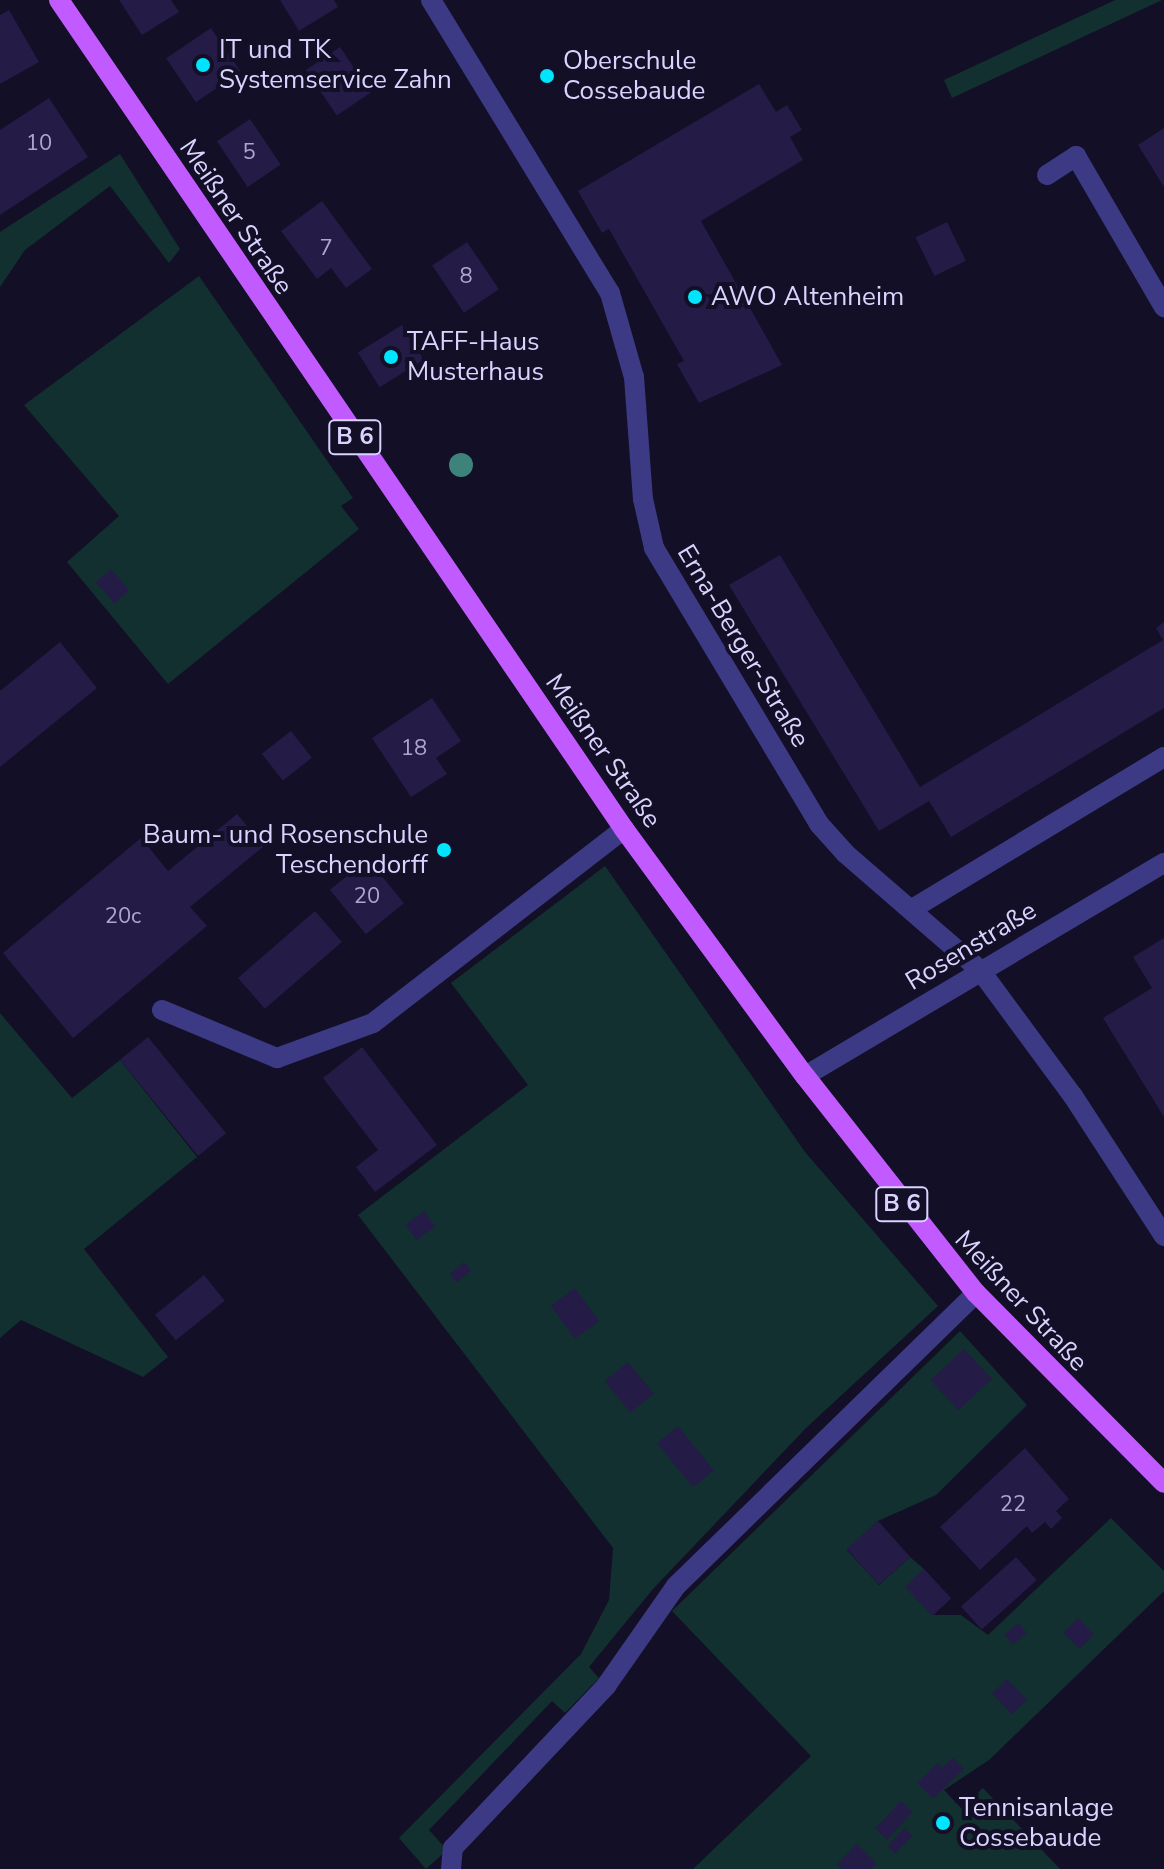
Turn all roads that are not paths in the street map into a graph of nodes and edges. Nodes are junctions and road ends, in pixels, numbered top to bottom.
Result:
1 (59, 0) edge
2 (431, 0) edge
3 (1047, 175) dead end
4 (1164, 307) edge
5 (1164, 757) edge
6 (624, 829) junction
7 (1164, 863) edge
8 (912, 909) junction
9 (980, 970) junction
10 (162, 1010) dead end
11 (805, 1076) junction
12 (1164, 1236) edge
13 (976, 1293) junction
14 (1164, 1483) edge
15 (451, 1869) edge

1 - 6 main road, Meißner Straße / B 6
2 - 8 street, Erna-Berger-Straße
3 - 4 street
5 - 8 street
6 - 10 street
6 - 11 main road, Meißner Straße / B 6
7 - 9 street, Rosenstraße
8 - 9 street, Erna-Berger-Straße
9 - 11 street, Rosenstraße
9 - 12 street, Erna-Berger-Straße
11 - 13 main road, Meißner Straße / B 6
13 - 14 main road, Meißner Straße / B 6
13 - 15 street

